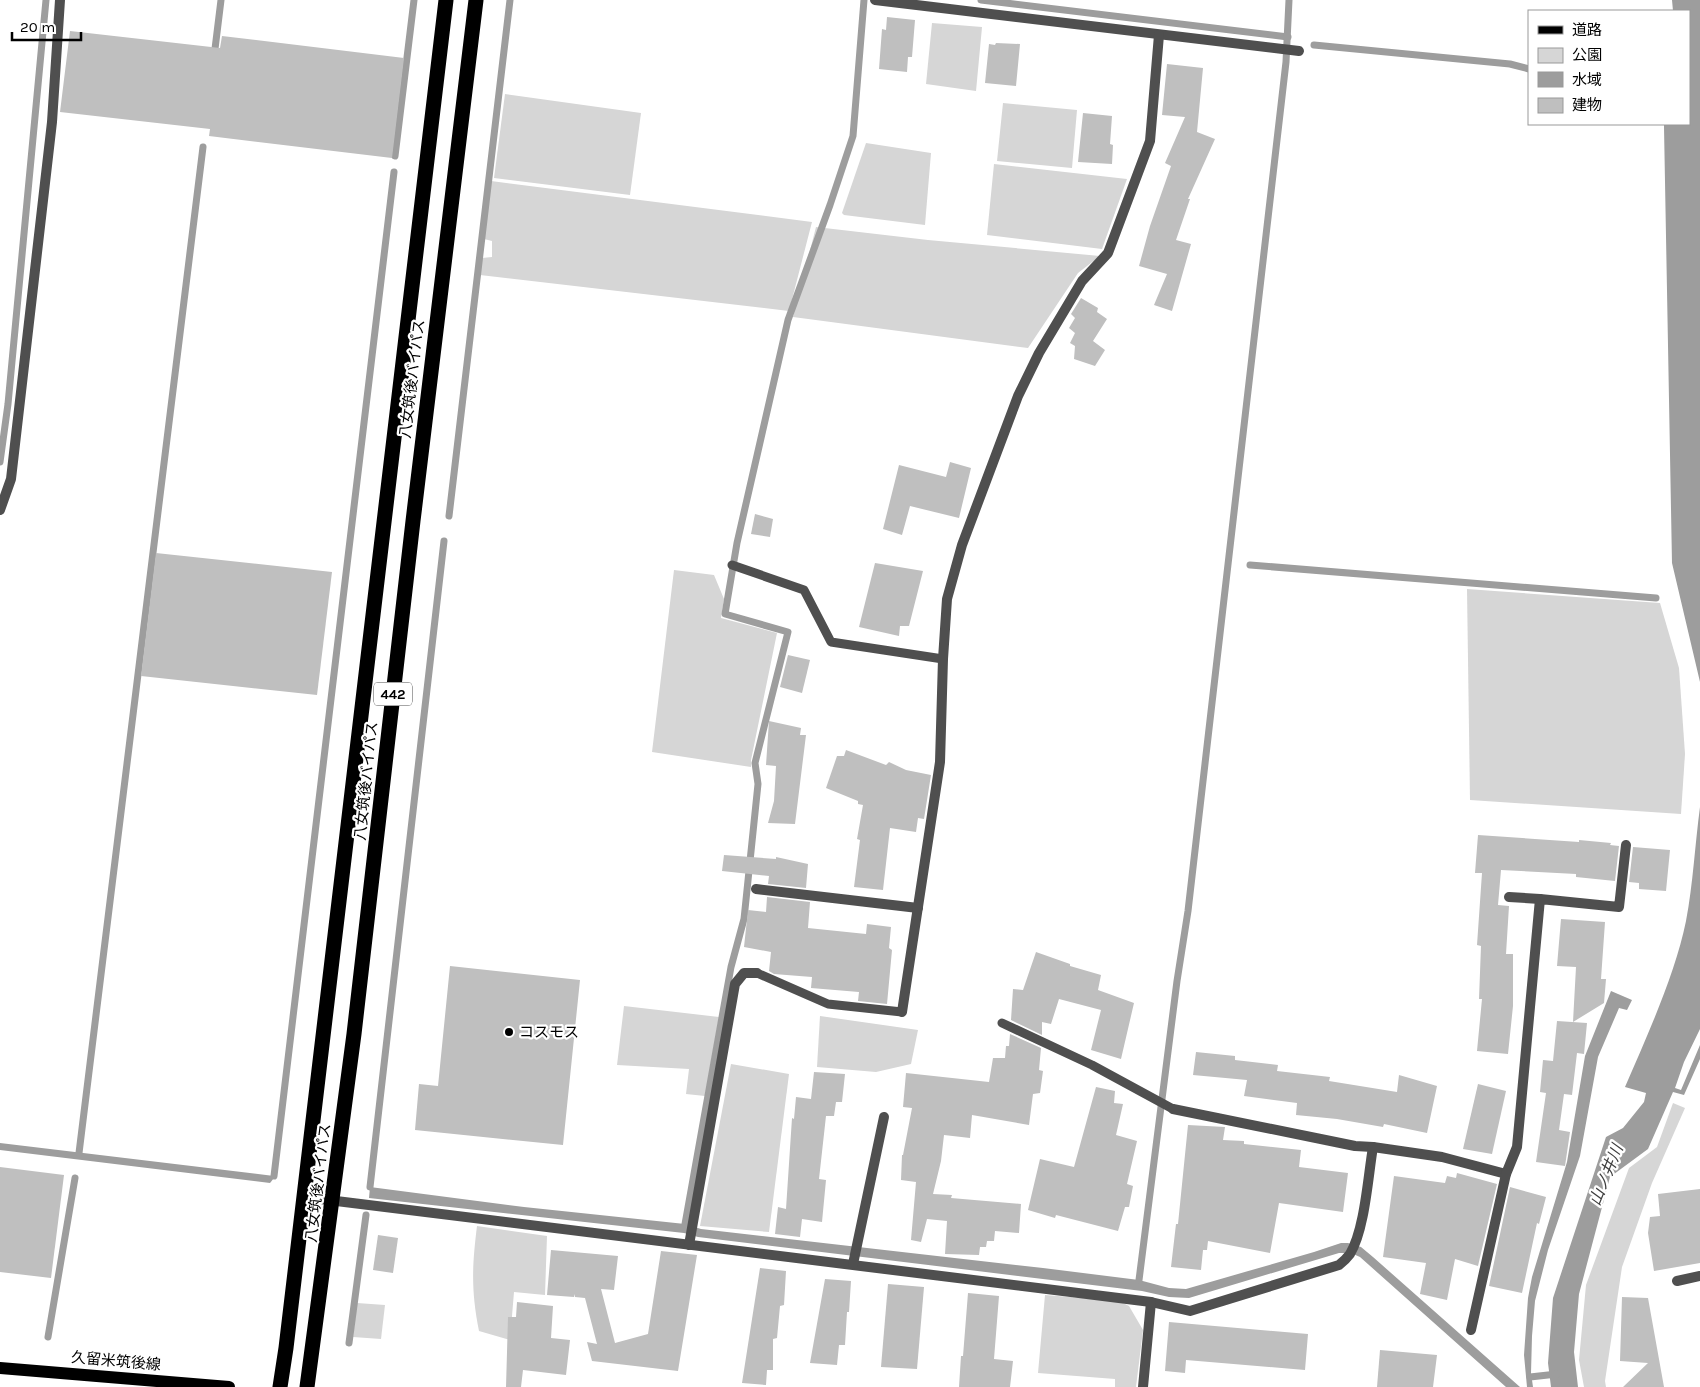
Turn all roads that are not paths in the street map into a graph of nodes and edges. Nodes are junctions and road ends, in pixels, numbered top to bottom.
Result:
1 (60, 0) edge
2 (446, 0) edge
3 (476, 0) edge
4 (875, 0) edge
5 (1159, 35) junction
6 (1299, 51) dead end
7 (0, 510) edge
8 (732, 565) dead end
9 (943, 659) junction
10 (1626, 845) dead end
11 (756, 889) dead end
12 (1509, 897) dead end
13 (1540, 899) junction
14 (918, 908) junction
15 (757, 974) joint
16 (902, 1012) joint
17 (1002, 1023) dead end
18 (1173, 1109) joint
19 (884, 1117) dead end
20 (1373, 1147) junction
21 (1506, 1174) junction
22 (304, 1196) junction
23 (333, 1201) junction
24 (689, 1241) junction
25 (854, 1262) junction
26 (1700, 1276) edge
27 (1678, 1281) dead end
28 (1151, 1302) junction
29 (1471, 1330) dead end
30 (0, 1368) edge
31 (229, 1387) edge
32 (280, 1387) edge
33 (308, 1387) edge
34 (1143, 1387) edge

1 - 7 street
2 - 22 highway, 八女筑後バイパス / 442
3 - 23 highway, 八女筑後バイパス / 442
4 - 5 street
5 - 6 street
5 - 9 street
8 - 9 lane
9 - 14 street
10 - 13 street
11 - 14 street
12 - 13 street
13 - 21 street
14 - 16 street
15 - 16 lane
15 - 24 street
17 - 18 lane
18 - 20 street
19 - 25 street
20 - 21 street
20 - 28 street
21 - 29 street
22 - 23 street
22 - 32 highway, 八女筑後バイパス / 442
23 - 24 street
23 - 33 highway, 八女筑後バイパス / 442
24 - 25 street
25 - 28 street
26 - 27 street
28 - 34 street
30 - 31 main road, 久留米筑後線

